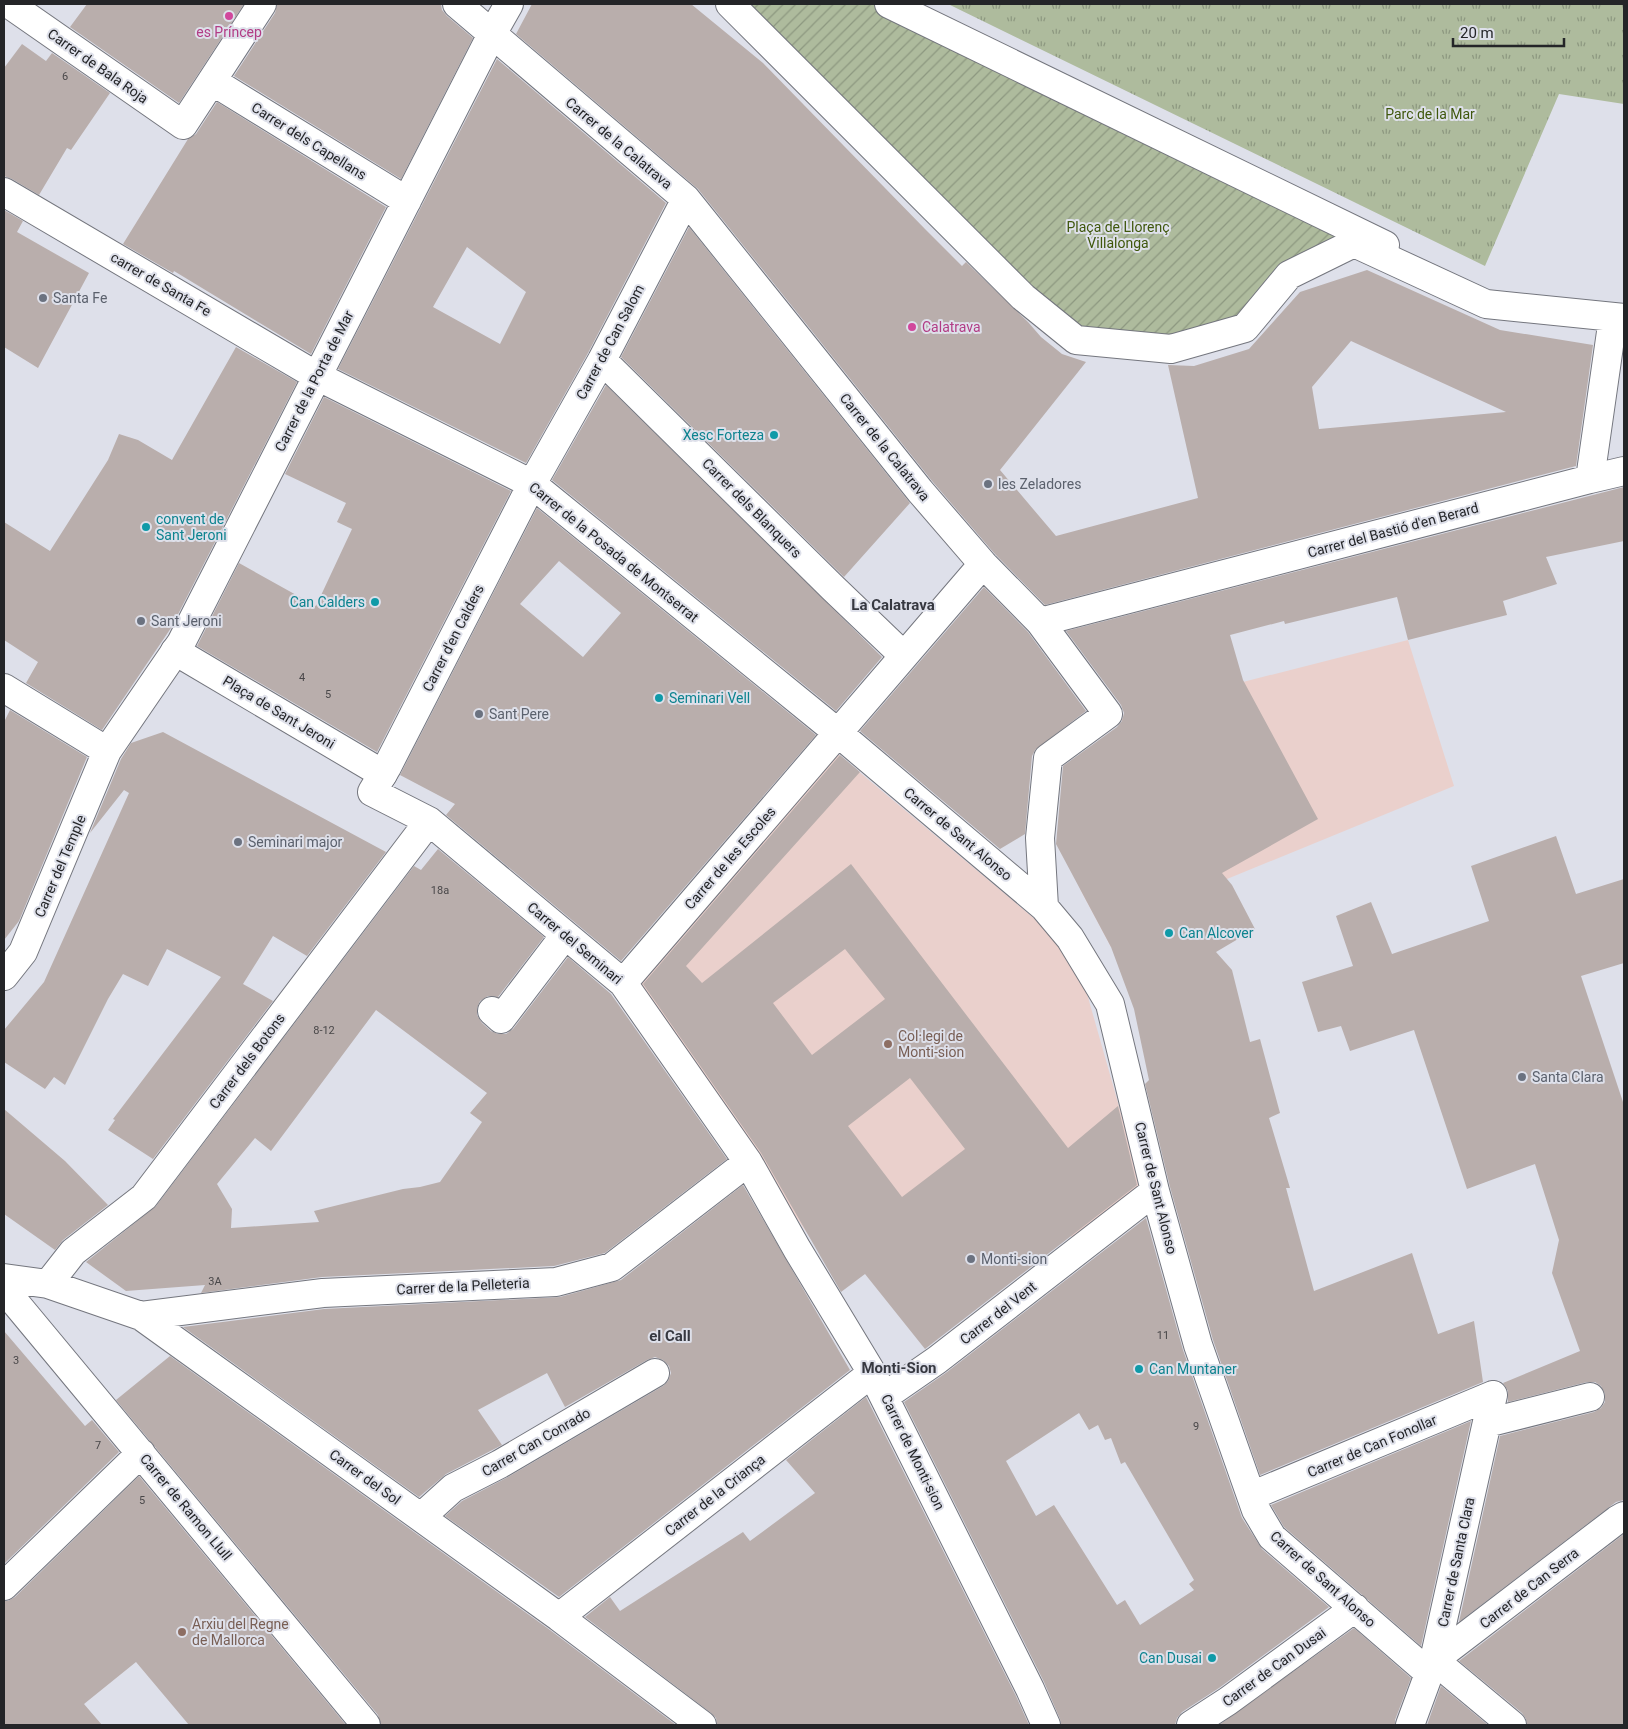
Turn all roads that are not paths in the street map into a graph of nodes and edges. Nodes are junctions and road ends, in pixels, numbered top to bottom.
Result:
1 (262, 4) edge
2 (457, 4) edge
3 (509, 4) edge
4 (730, 4) edge
5 (889, 4) edge
6 (10, 9) edge
7 (492, 34) junction
8 (212, 81) junction
9 (4, 192) edge
10 (686, 199) junction
11 (406, 201) junction
12 (1488, 294) dead end
13 (1619, 318) edge
14 (602, 360) junction
15 (317, 376) junction
16 (1624, 471) edge
17 (1590, 479) junction
18 (532, 484) junction
19 (983, 564) junction
20 (1040, 622) junction
21 (175, 651) junction
22 (903, 655) junction
23 (4, 688) edge
24 (837, 732) junction
25 (108, 751) junction
26 (377, 783) junction
27 (429, 821) junction
28 (1044, 907) junction
29 (565, 935) junction
30 (4, 976) edge
31 (623, 983) junction
32 (492, 1011) dead end
33 (748, 1162) junction
34 (1156, 1191) junction
35 (4, 1278) edge
36 (48, 1284) junction
37 (4, 1289) edge
38 (141, 1316) junction
39 (655, 1373) dead end
40 (872, 1373) junction
41 (1493, 1395) joint
42 (885, 1396) junction
43 (1590, 1397) dead end
44 (1487, 1423) junction
45 (142, 1453) junction
46 (1251, 1496) junction
47 (1624, 1516) edge
48 (422, 1517) junction
49 (4, 1586) edge
50 (1355, 1608) junction
51 (559, 1617) junction
52 (1432, 1667) junction
53 (366, 1725) edge
54 (702, 1725) edge
55 (1046, 1725) edge
56 (1192, 1725) edge
57 (1410, 1725) edge
58 (1512, 1725) edge

1 - 8 street
2 - 7 street, Carrer de la Calatrava
3 - 7 street, Carrer de la Porta de Mar
4 - 13 street
5 - 12 street
6 - 8 street, Carrer de Bala Roja
7 - 10 street, Carrer de la Calatrava
7 - 11 street, Carrer de la Porta de Mar
8 - 11 street, Carrer dels Capellans
9 - 15 street, carrer de Santa Fe
10 - 14 street, Carrer de Can Salom
10 - 19 street, Carrer de la Calatrava
11 - 15 street, Carrer de la Porta de Mar
13 - 17 street
14 - 18 street, Carrer de Can Salom
14 - 22 street, Carrer dels Blanquers
15 - 18 street, Carrer de la Posada de Montserrat
15 - 21 street, Carrer de la Porta de Mar
16 - 17 street, Carrer del Bastió d'en Berard
17 - 20 street, Carrer del Bastió d'en Berard
18 - 24 street, Carrer de la Posada de Montserrat
18 - 26 street, Carrer d'en Calders
19 - 20 street, Carrer de la Calatrava
19 - 22 street, Carrer de les Escoles
20 - 28 street, Carrer de la Calatrava
21 - 25 street, Carrer de la Porta de Mar
21 - 26 street, Plaça de Sant Jeroni
22 - 24 street, Carrer de les Escoles
23 - 25 street
24 - 28 street, Carrer de Sant Alonso
24 - 31 street, Carrer de les Escoles
25 - 30 street, Carrer del Temple
26 - 27 street, Plaça de Sant Jeroni
27 - 29 street, Carrer del Seminari
27 - 36 street, Carrer dels Botons
28 - 34 street, Carrer de Sant Alonso
29 - 31 street, Carrer del Seminari
29 - 32 street
31 - 33 street, Carrer del Seminari
33 - 38 street, Carrer de la Pelleteria
33 - 40 street, Carrer de Monti-sion
34 - 42 street, Carrer del Vent
34 - 46 street, Carrer de Sant Alonso
35 - 36 street, Carrer del Sol
36 - 38 street, Carrer del Sol
37 - 45 street, Carrer de Ramon Llull
38 - 48 street, Carrer del Sol
39 - 48 street, Carrer Can Conrado
40 - 42 street, Carrer de Monti-sion
40 - 51 street, Carrer de la Criança
41 - 44 street, Carrer de Santa Clara
41 - 46 street, Carrer de Can Fonollar
42 - 55 street, Carrer de Monti-sion
43 - 44 street
44 - 52 street, Carrer de Santa Clara
45 - 49 street
45 - 53 street, Carrer de Ramon Llull
46 - 50 street, Carrer de Sant Alonso
47 - 52 street, Carrer de Can Serra
48 - 51 street, Carrer del Sol
50 - 52 street, Carrer de Sant Alonso
50 - 56 street, Carrer de Can Dusai
51 - 54 street, Carrer del Sol
52 - 57 street, Carrer de Santa Clara
52 - 58 street, Carrer de Sant Alonso

